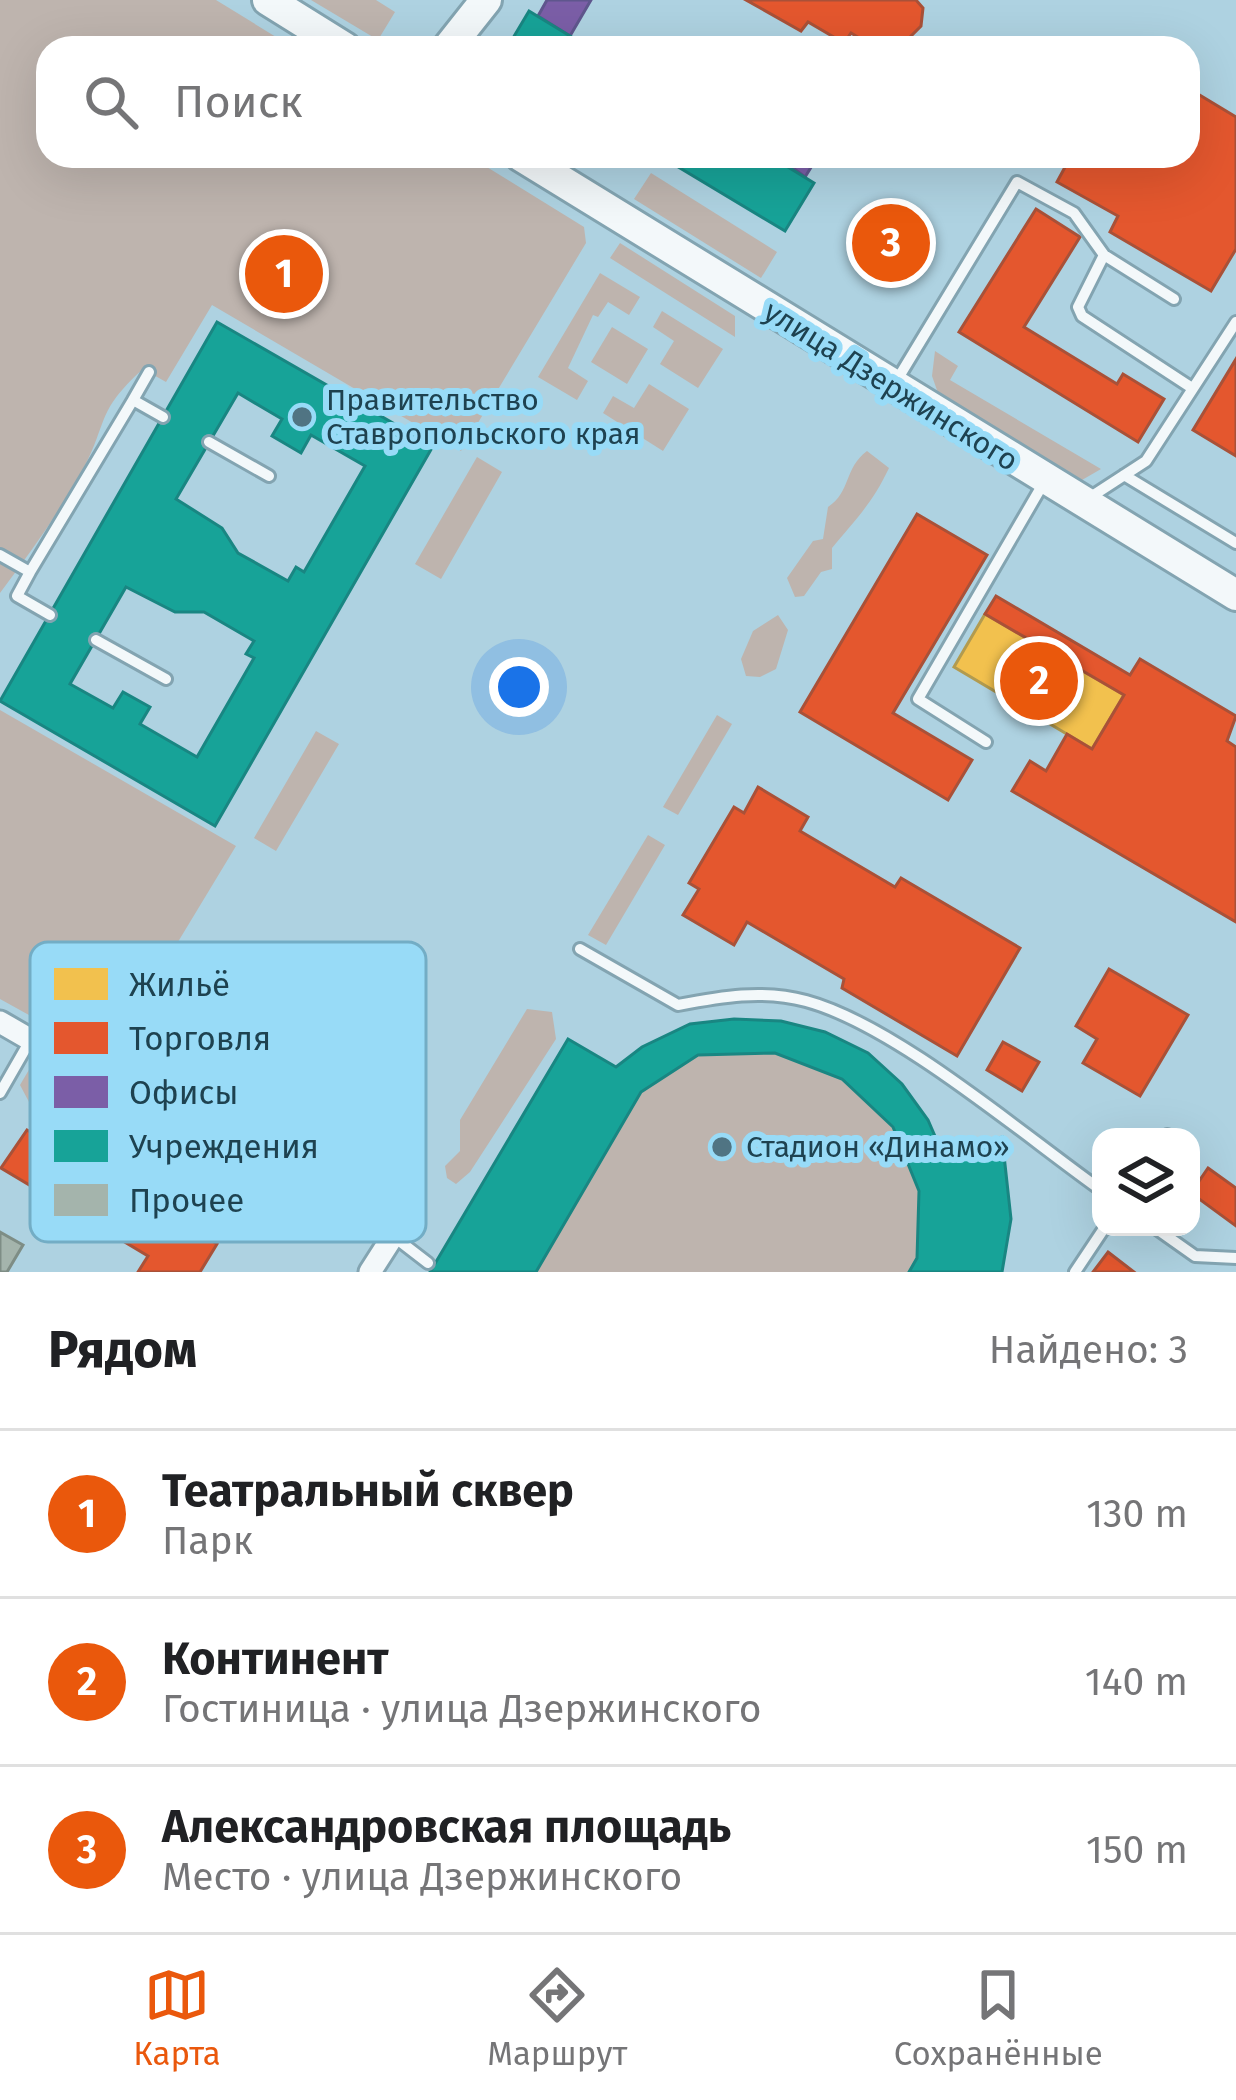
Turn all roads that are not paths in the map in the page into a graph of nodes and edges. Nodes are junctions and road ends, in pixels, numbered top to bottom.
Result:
1 (268, 0) edge
2 (485, 1) edge
3 (326, 36) edge
4 (457, 36) edge
5 (472, 36) edge
6 (546, 168) edge
7 (1104, 255) junction
8 (1174, 299) dead end
9 (1236, 322) edge
10 (148, 372) dead end
11 (893, 388) junction
12 (1192, 388) junction
13 (133, 400) junction
14 (163, 417) dead end
15 (209, 442) dead end
16 (1124, 475) junction
17 (269, 476) dead end
18 (1044, 481) junction
19 (1082, 502) junction
20 (1236, 543) edge
21 (0, 555) edge
22 (30, 572) junction
23 (1236, 595) edge
24 (50, 615) dead end
25 (96, 640) dead end
26 (166, 679) dead end
27 (986, 742) dead end
28 (580, 949) dead end
29 (0, 1022) edge
30 (30, 1038) edge
31 (30, 1041) edge
32 (0, 1094) edge
33 (1092, 1184) edge
34 (1100, 1236) edge
35 (1167, 1236) edge
36 (390, 1242) edge
37 (404, 1242) edge
38 (1236, 1258) edge
39 (428, 1263) dead end
40 (370, 1272) edge
41 (1075, 1272) edge

1 - 3 main road
2 - 4 main road
2 - 5 main road
6 - 11 main road, улица Дзержинского
7 - 8 lane
7 - 11 lane
7 - 12 lane
9 - 12 lane
10 - 13 lane
11 - 18 main road, улица Дзержинского
12 - 16 lane
13 - 14 lane
13 - 22 lane
15 - 17 lane
16 - 19 lane
16 - 20 lane
18 - 19 main road, улица Дзержинского
18 - 27 lane
19 - 23 main road, улица Дзержинского
21 - 22 lane
22 - 24 lane
25 - 26 lane
28 - 33 lane
29 - 30 street
31 - 32 lane
34 - 41 lane
35 - 38 lane
36 - 40 street
37 - 39 lane

